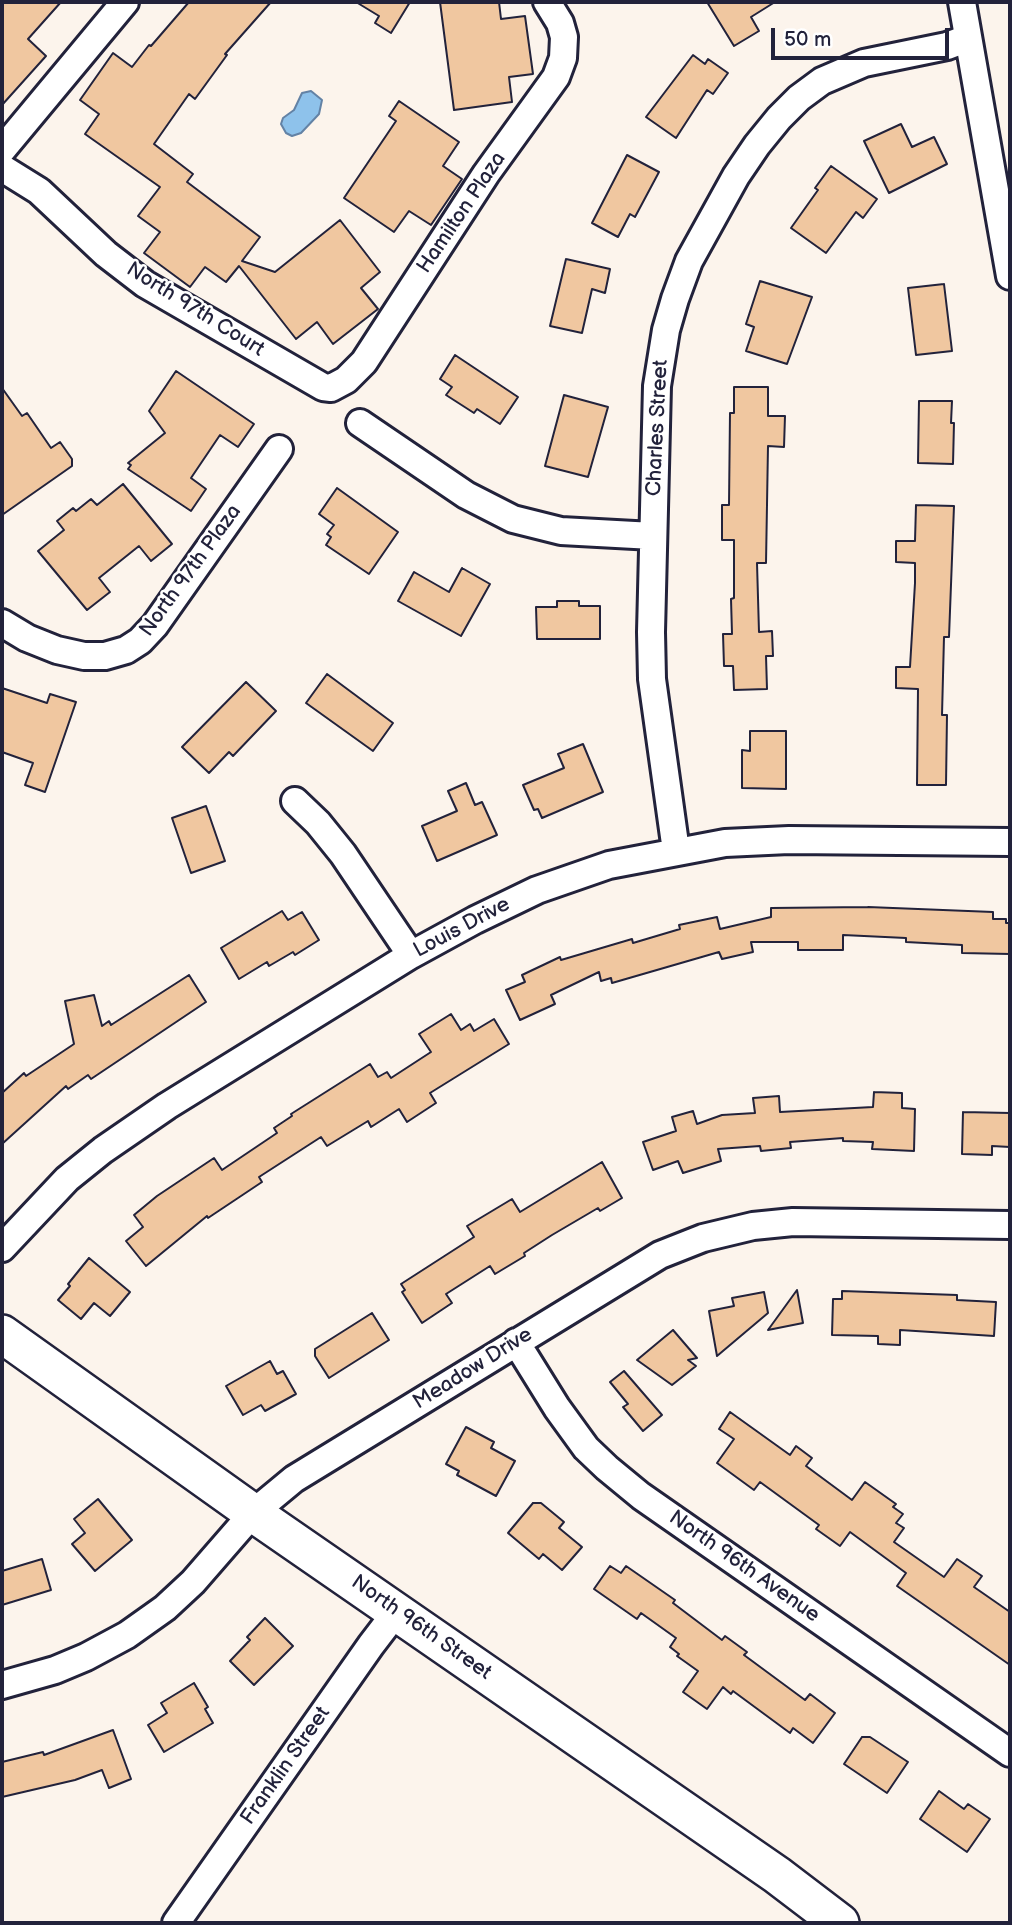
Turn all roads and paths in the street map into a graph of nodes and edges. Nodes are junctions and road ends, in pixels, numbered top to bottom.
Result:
1 (125, 2) edge
2 (962, 2) edge
3 (553, 12) edge
4 (968, 38) junction
5 (2, 150) edge
6 (2, 167) edge
7 (1010, 276) edge
8 (331, 388) joint
9 (360, 423) dead end
10 (279, 449) dead end
11 (653, 536) junction
12 (2, 623) edge
13 (295, 801) dead end
14 (1009, 837) edge
15 (676, 850) junction
16 (411, 955) junction
17 (1010, 1225) edge
18 (2, 1248) edge
19 (2, 1334) edge
20 (516, 1342) junction
21 (253, 1513) junction
22 (397, 1611) junction
23 (2, 1685) edge
24 (1010, 1753) edge
25 (176, 1923) edge
26 (841, 1923) edge

1 - 5 street
2 - 4 street
3 - 8 street, Hamilton Plaza
4 - 7 street
4 - 11 street, Charles Street
6 - 8 street, North 97th Court
9 - 11 street
10 - 12 street, North 97th Plaza
11 - 15 street, Charles Street
13 - 16 street
14 - 15 street, Louis Drive
15 - 16 street, Louis Drive
16 - 18 street, Louis Drive
17 - 20 street, Meadow Drive
19 - 21 street, North 96th Street
20 - 21 street, Meadow Drive
20 - 24 street, North 96th Avenue
21 - 22 street, North 96th Street
21 - 23 street, Meadow Drive
22 - 25 street, Franklin Street
22 - 26 street, North 96th Street

